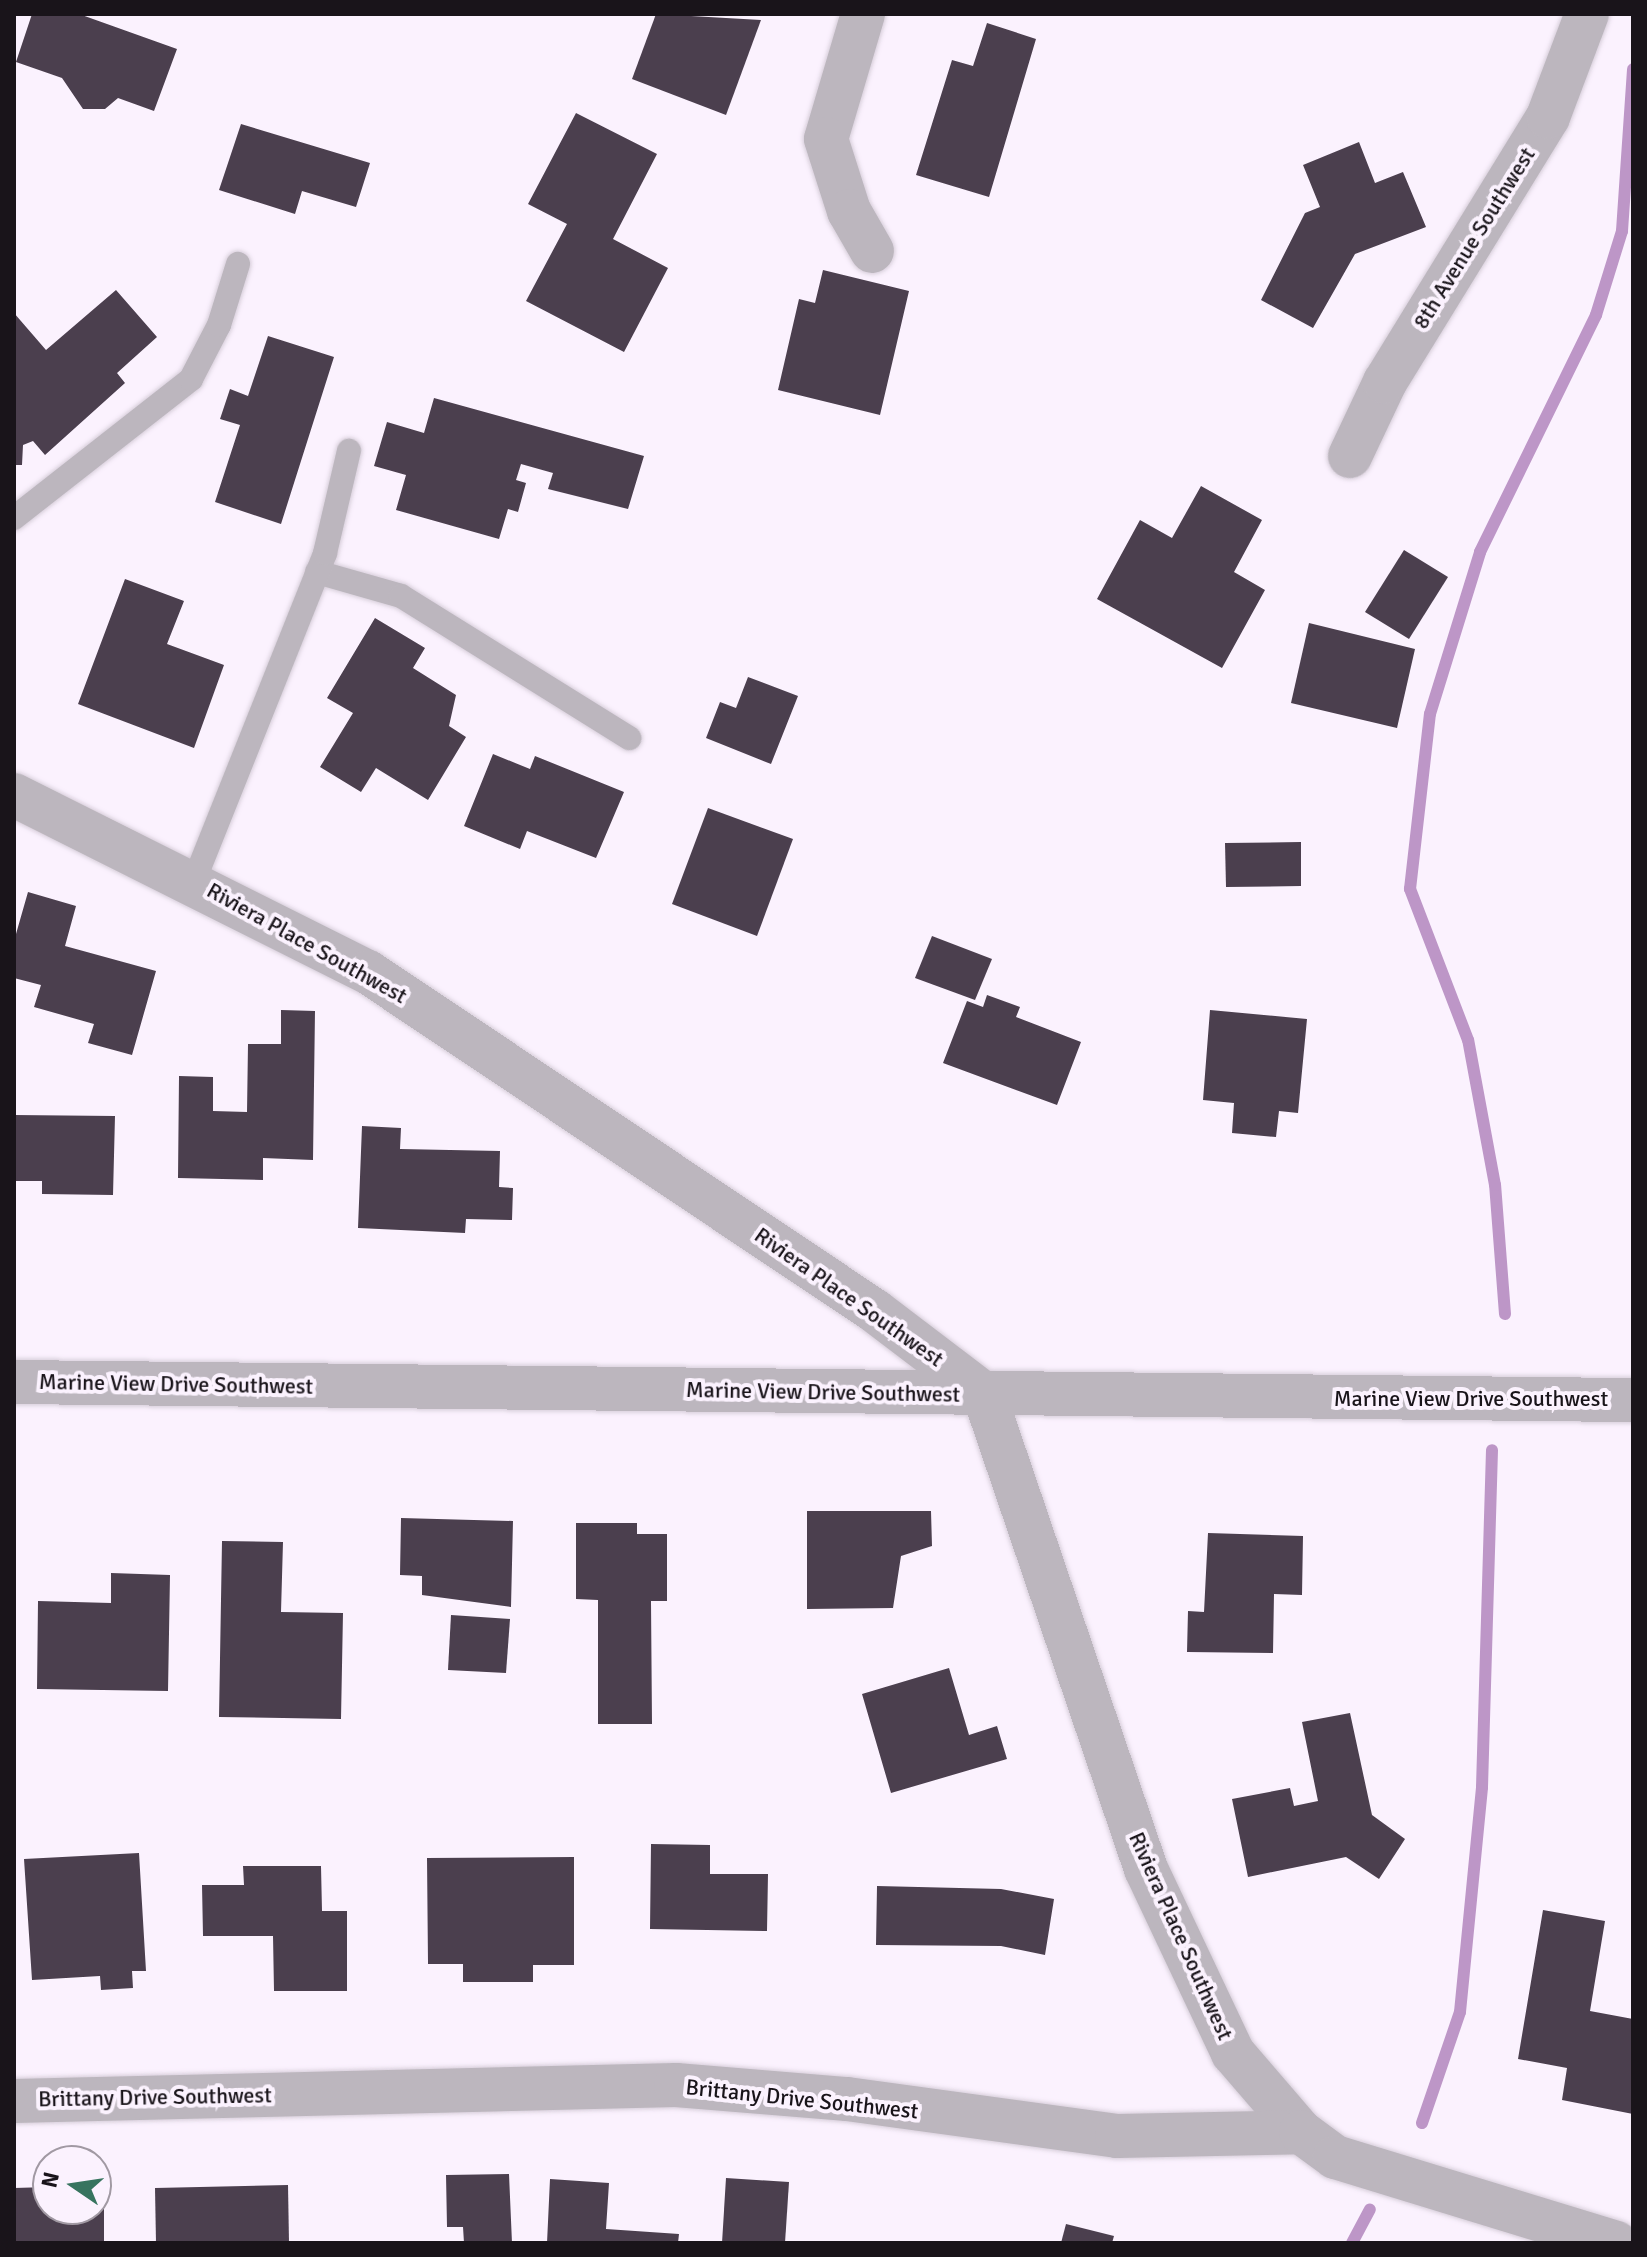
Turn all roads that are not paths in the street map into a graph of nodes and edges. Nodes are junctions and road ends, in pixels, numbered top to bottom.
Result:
1 (863, 14) edge
2 (1587, 14) edge
3 (872, 251) dead end
4 (238, 264) dead end
5 (349, 451) dead end
6 (1350, 456) dead end
7 (14, 518) edge
8 (317, 572) junction
9 (629, 738) dead end
10 (14, 795) edge
11 (194, 881) junction
12 (14, 1382) edge
13 (984, 1394) junction
14 (1633, 1400) edge
15 (14, 2101) edge
16 (1301, 2132) junction
17 (1616, 2243) edge

1 - 3 street
2 - 6 street, 8th Avenue Southwest
4 - 7 lane
5 - 8 lane
8 - 9 lane
8 - 11 lane
10 - 11 street, Riviera Place Southwest
11 - 13 street, Riviera Place Southwest
12 - 13 street, Marine View Drive Southwest
13 - 14 street, Marine View Drive Southwest
13 - 16 street, Riviera Place Southwest
15 - 16 street, Brittany Drive Southwest
16 - 17 street

